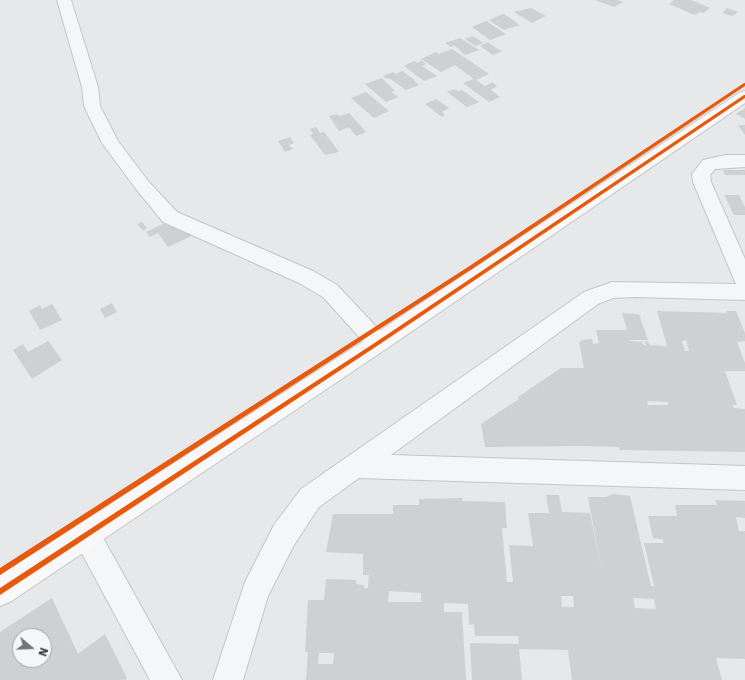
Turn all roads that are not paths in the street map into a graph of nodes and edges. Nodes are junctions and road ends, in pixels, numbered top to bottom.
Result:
1 (64, 0) edge
2 (745, 96) edge
3 (745, 161) edge
4 (745, 282) edge
5 (745, 292) edge
6 (378, 343) junction
7 (356, 466) junction
8 (745, 478) edge
9 (86, 535) junction
10 (0, 592) edge
11 (167, 680) edge
12 (228, 680) edge

1 - 6 street
2 - 6 street
3 - 4 street
5 - 7 street
6 - 9 street
7 - 8 street
7 - 12 street
9 - 10 street
9 - 11 street

